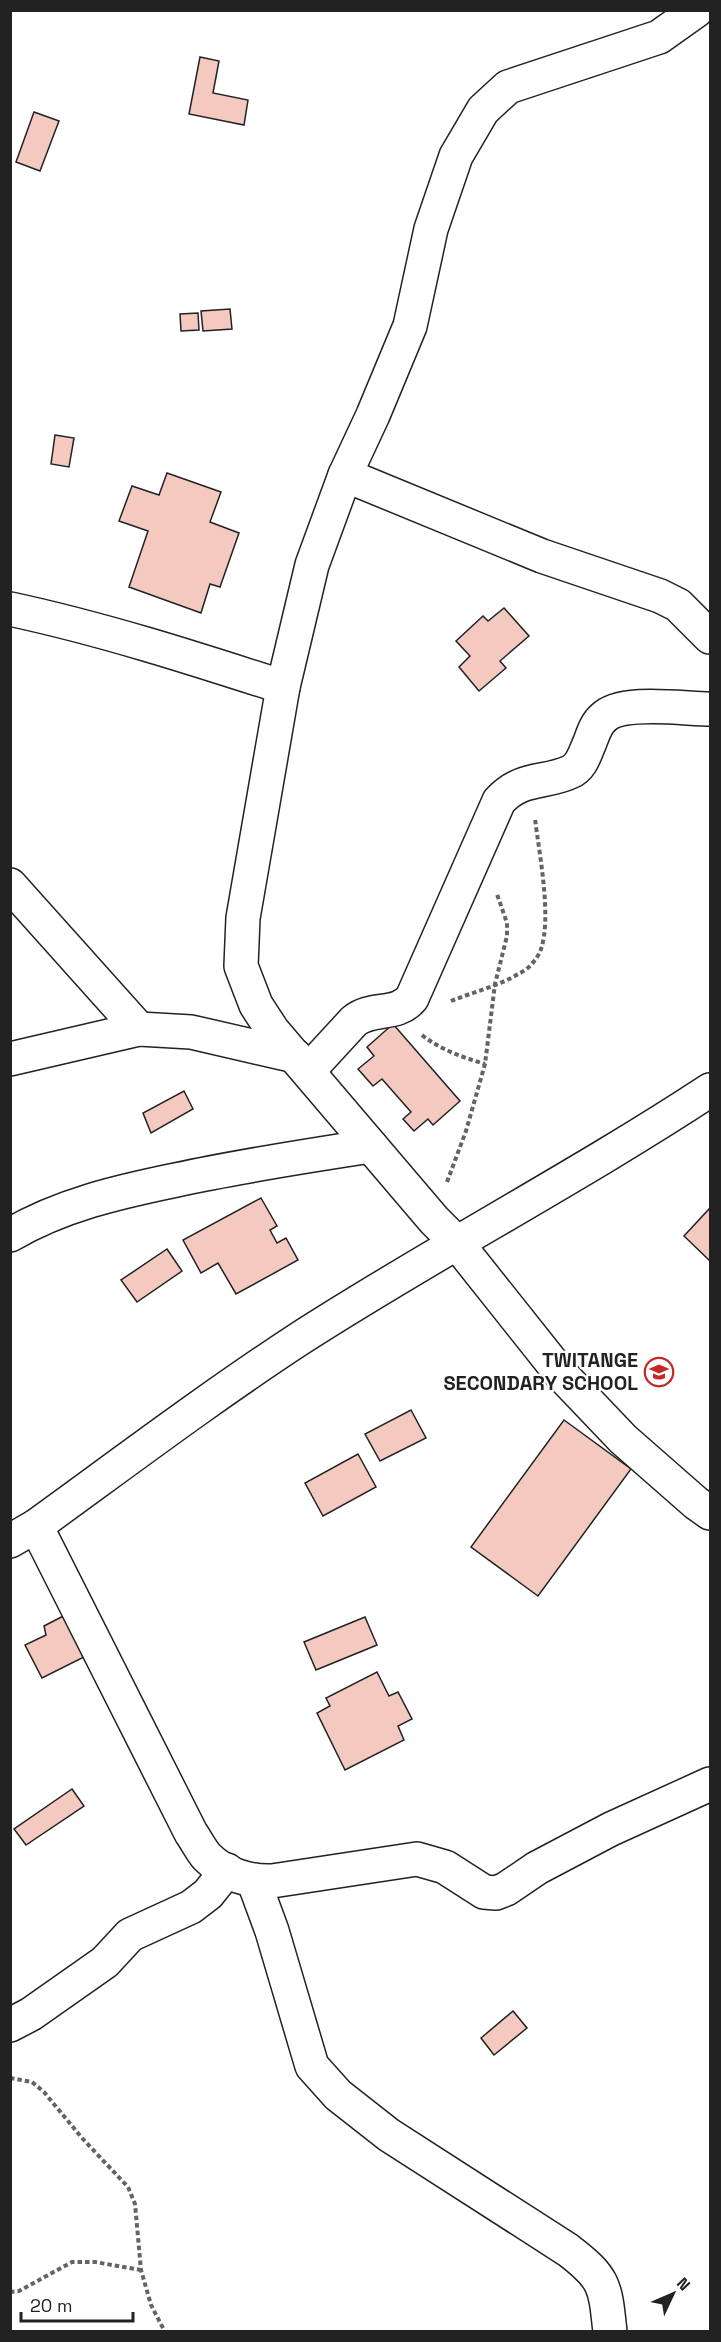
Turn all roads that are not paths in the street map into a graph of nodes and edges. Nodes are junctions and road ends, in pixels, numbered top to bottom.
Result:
1 (697, 10) edge
2 (345, 475) junction
3 (10, 609) edge
4 (711, 637) edge
5 (283, 687) junction
6 (711, 709) edge
7 (10, 885) edge
8 (139, 1029) junction
9 (10, 1059) edge
10 (301, 1064) junction
11 (711, 1090) edge
12 (371, 1146) junction
13 (445, 1231) junction
14 (10, 1235) edge
15 (711, 1512) edge
16 (23, 1533) edge
17 (711, 1784) edge
18 (241, 1876) junction
19 (10, 2025) edge
20 (610, 2331) edge

1 - 2 street
2 - 4 street
2 - 5 street
3 - 5 street
5 - 10 street
6 - 10 street
7 - 8 street
8 - 9 street
8 - 10 street
10 - 12 street
11 - 13 street
12 - 13 street
12 - 14 street
13 - 15 street
13 - 16 street
16 - 18 street
17 - 18 street
18 - 19 street
18 - 20 street

